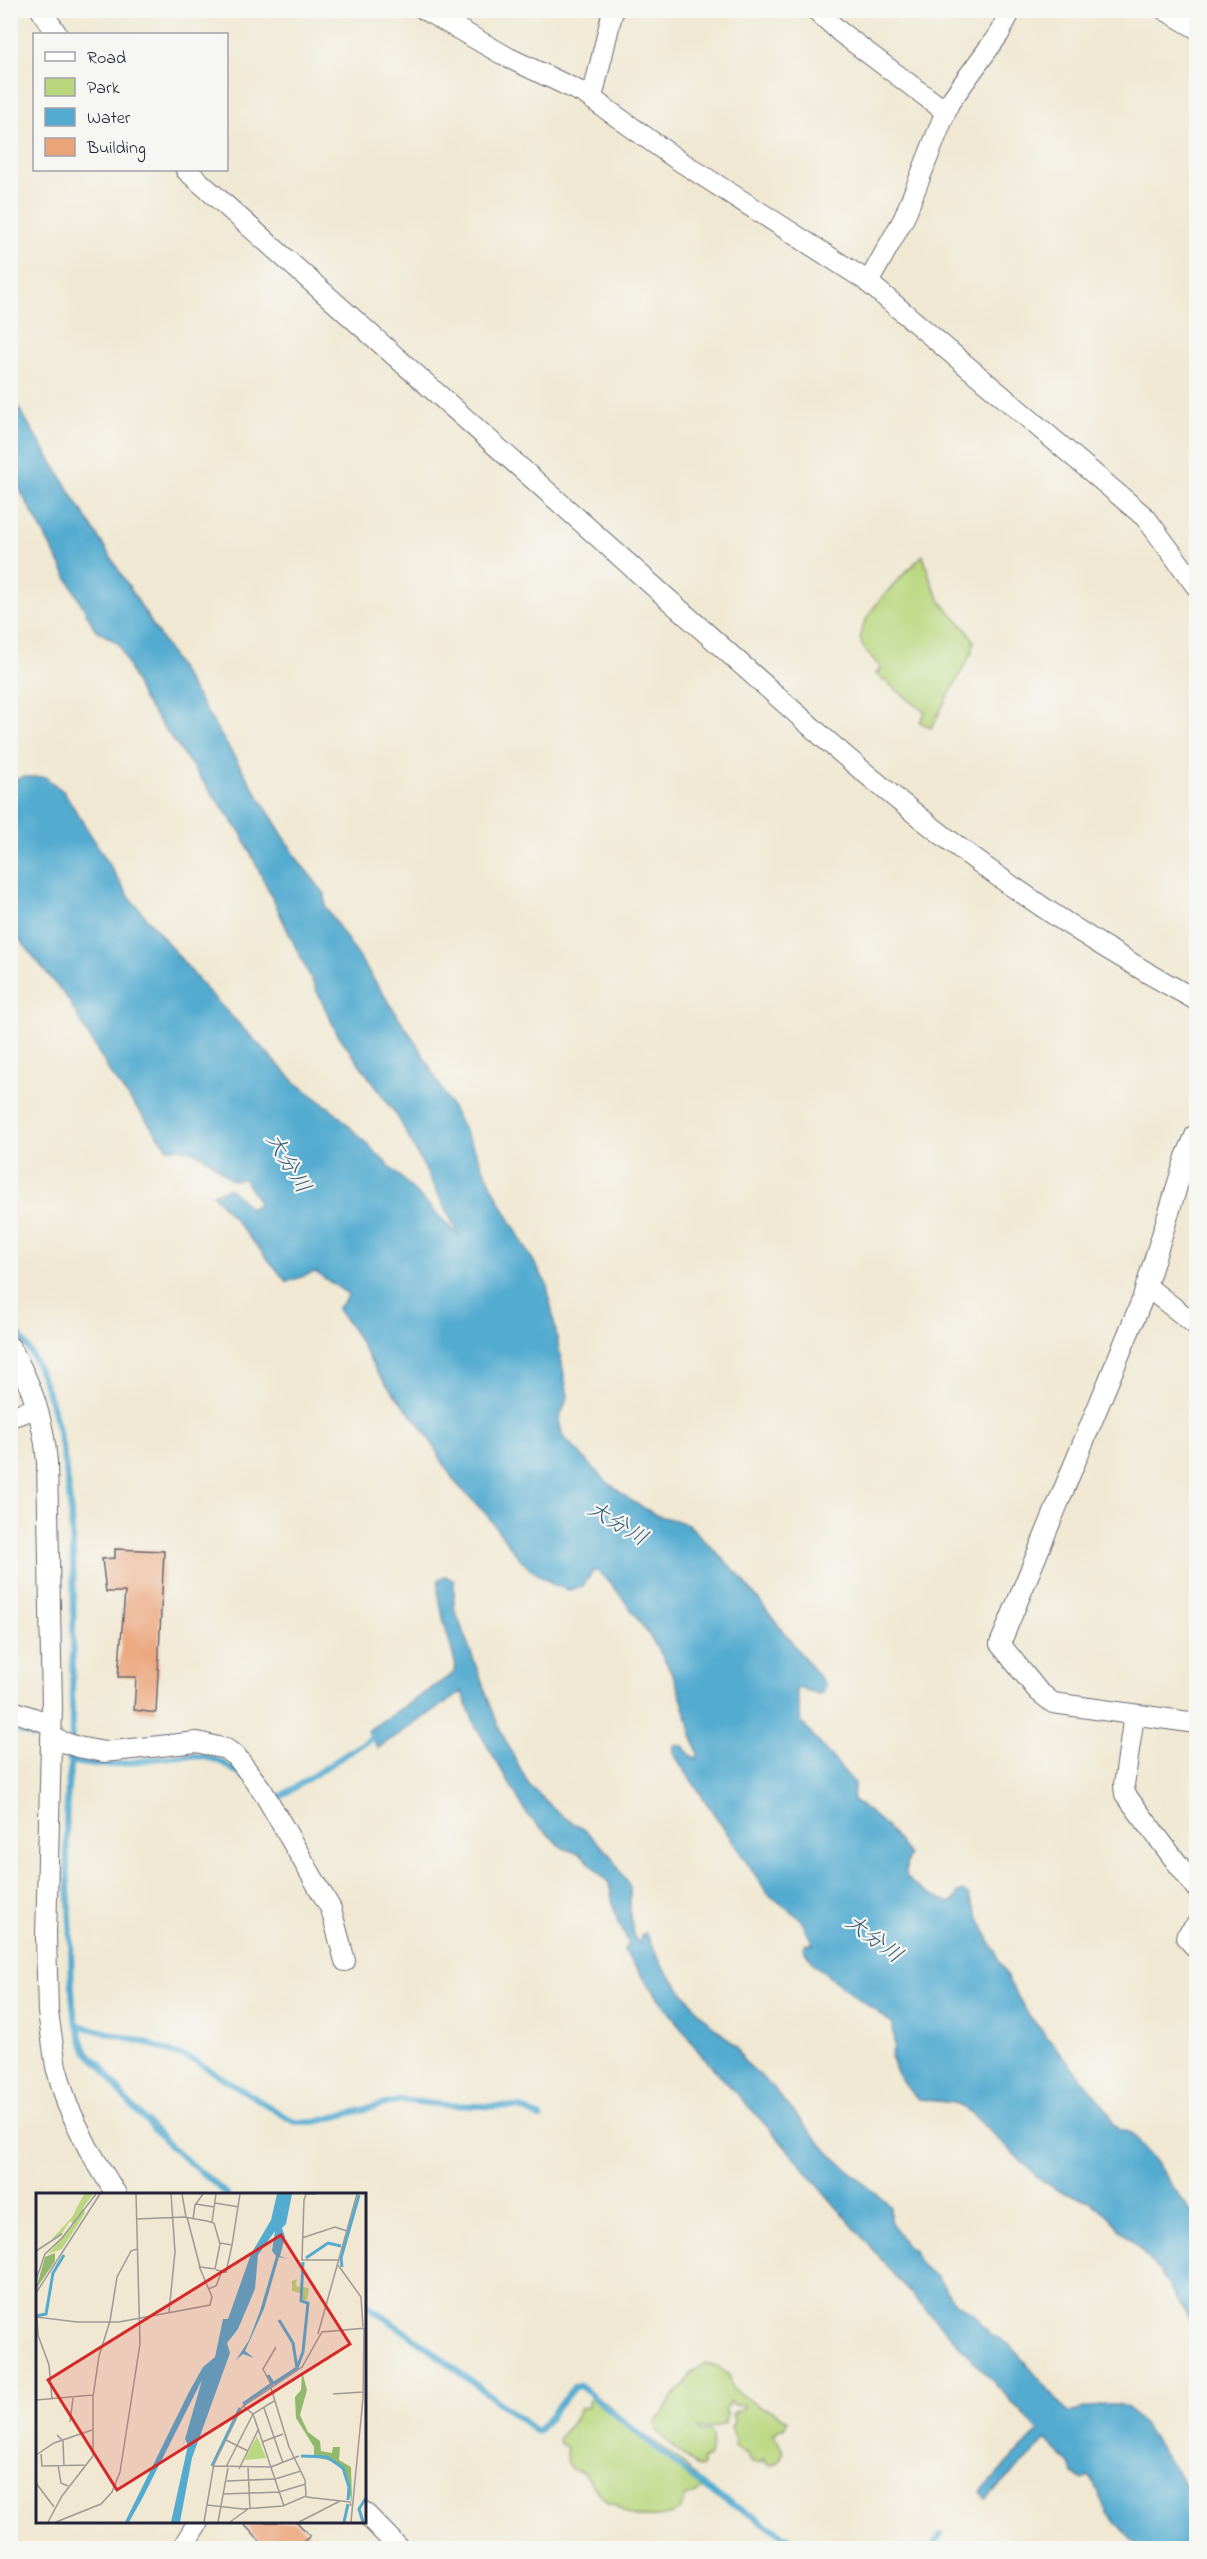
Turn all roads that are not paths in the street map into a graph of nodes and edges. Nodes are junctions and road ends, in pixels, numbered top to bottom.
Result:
1 (41, 10) edge
2 (425, 10) edge
3 (613, 10) edge
4 (816, 10) edge
5 (1011, 10) edge
6 (1165, 10) edge
7 (1197, 28) edge
8 (56, 33) edge
9 (592, 98) junction
10 (945, 111) junction
11 (187, 171) edge
12 (868, 282) junction
13 (1197, 586) edge
14 (1197, 1000) edge
15 (1197, 1134) edge
16 (1146, 1286) junction
17 (1197, 1324) edge
18 (10, 1347) edge
19 (37, 1408) junction
20 (10, 1418) edge
21 (10, 1710) edge
22 (1134, 1715) junction
23 (1197, 1723) edge
24 (51, 1731) junction
25 (1197, 1888) edge
26 (1197, 1925) edge
27 (1197, 1948) edge
28 (345, 1961) dead end
29 (115, 2193) edge
30 (366, 2514) edge
31 (197, 2523) edge
32 (182, 2548) edge
33 (399, 2548) edge

1 - 8 street
2 - 9 street
3 - 9 street
4 - 10 street
5 - 10 street
6 - 7 street
9 - 12 street
10 - 12 street
11 - 14 street
12 - 13 street
15 - 16 street
16 - 17 street
16 - 22 street
18 - 19 street
19 - 20 street
19 - 24 street
21 - 24 street
22 - 23 street
22 - 25 street
24 - 28 street
24 - 29 street
26 - 27 street
30 - 33 street
31 - 32 street

